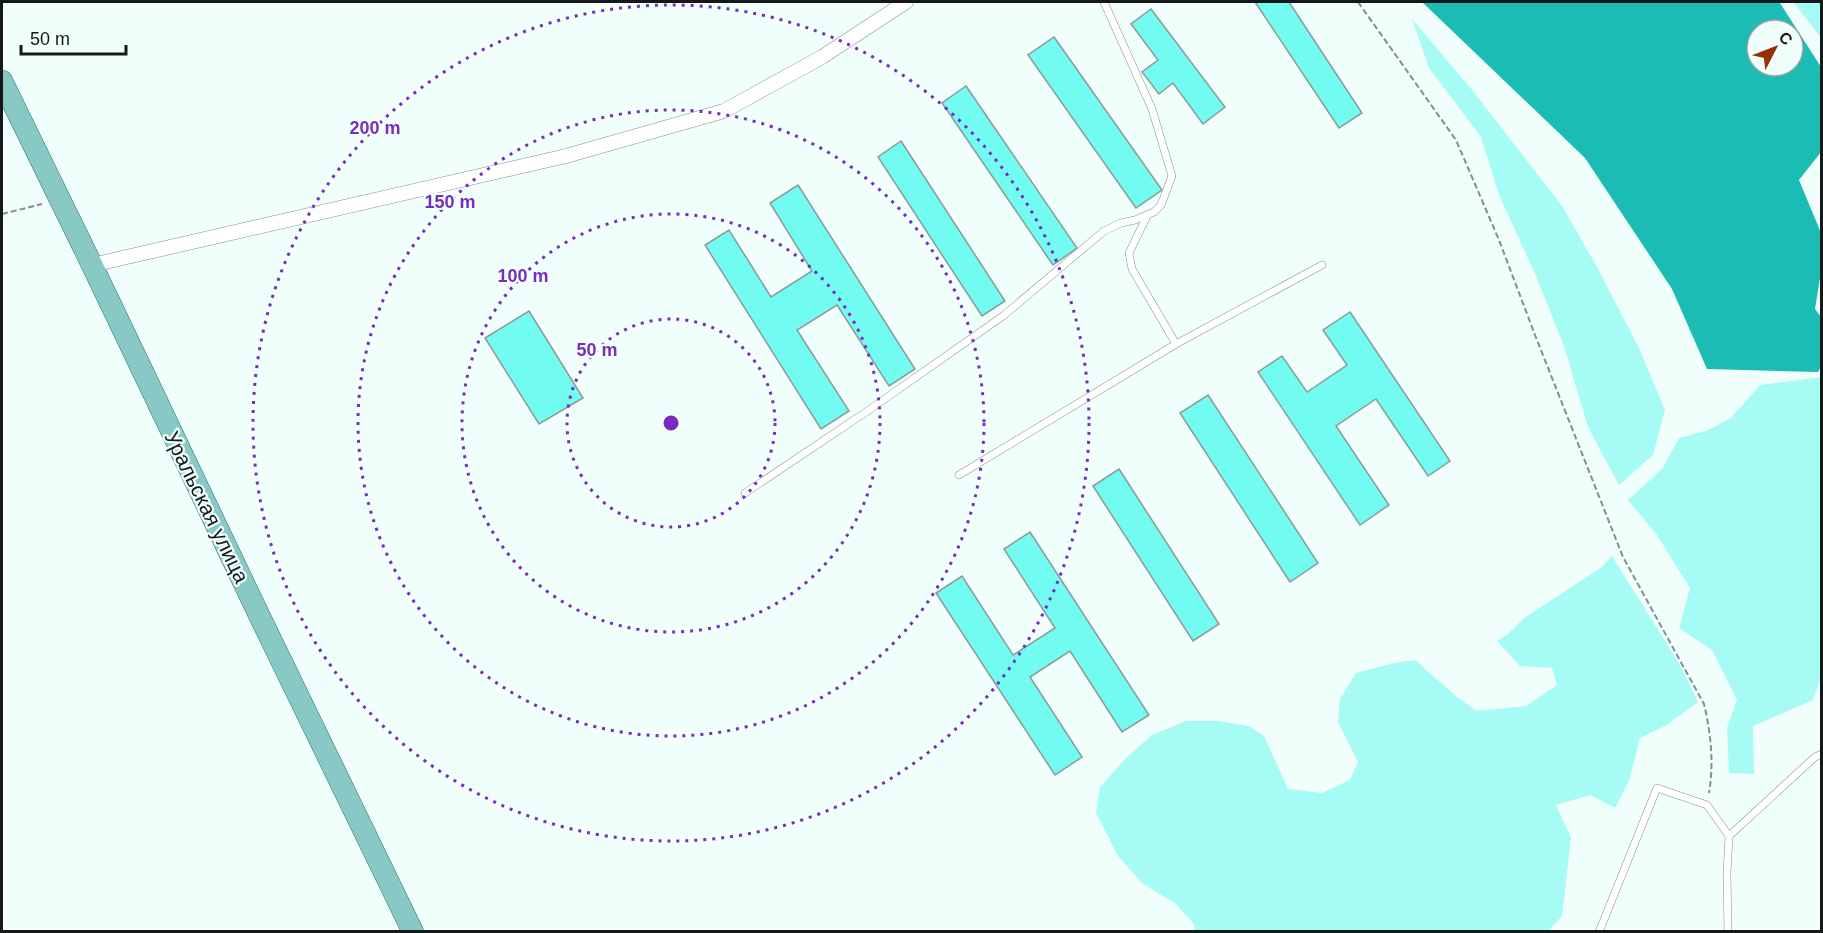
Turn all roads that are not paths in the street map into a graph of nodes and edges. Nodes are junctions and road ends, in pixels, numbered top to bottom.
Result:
1 (906, 2) edge
2 (1104, 2) edge
3 (2, 81) edge
4 (1147, 216) junction
5 (92, 265) junction
6 (1322, 265) dead end
7 (1176, 344) junction
8 (959, 475) dead end
9 (745, 494) dead end
10 (1821, 754) edge
11 (1729, 836) junction
12 (413, 932) edge
13 (1599, 932) edge
14 (1728, 932) edge

1 - 5 street
2 - 4 lane
3 - 5 main road, Уральская улица
4 - 7 lane
4 - 9 lane
5 - 12 main road, Уральская улица
6 - 7 lane
7 - 8 lane
10 - 11 lane
11 - 13 lane
11 - 14 lane

